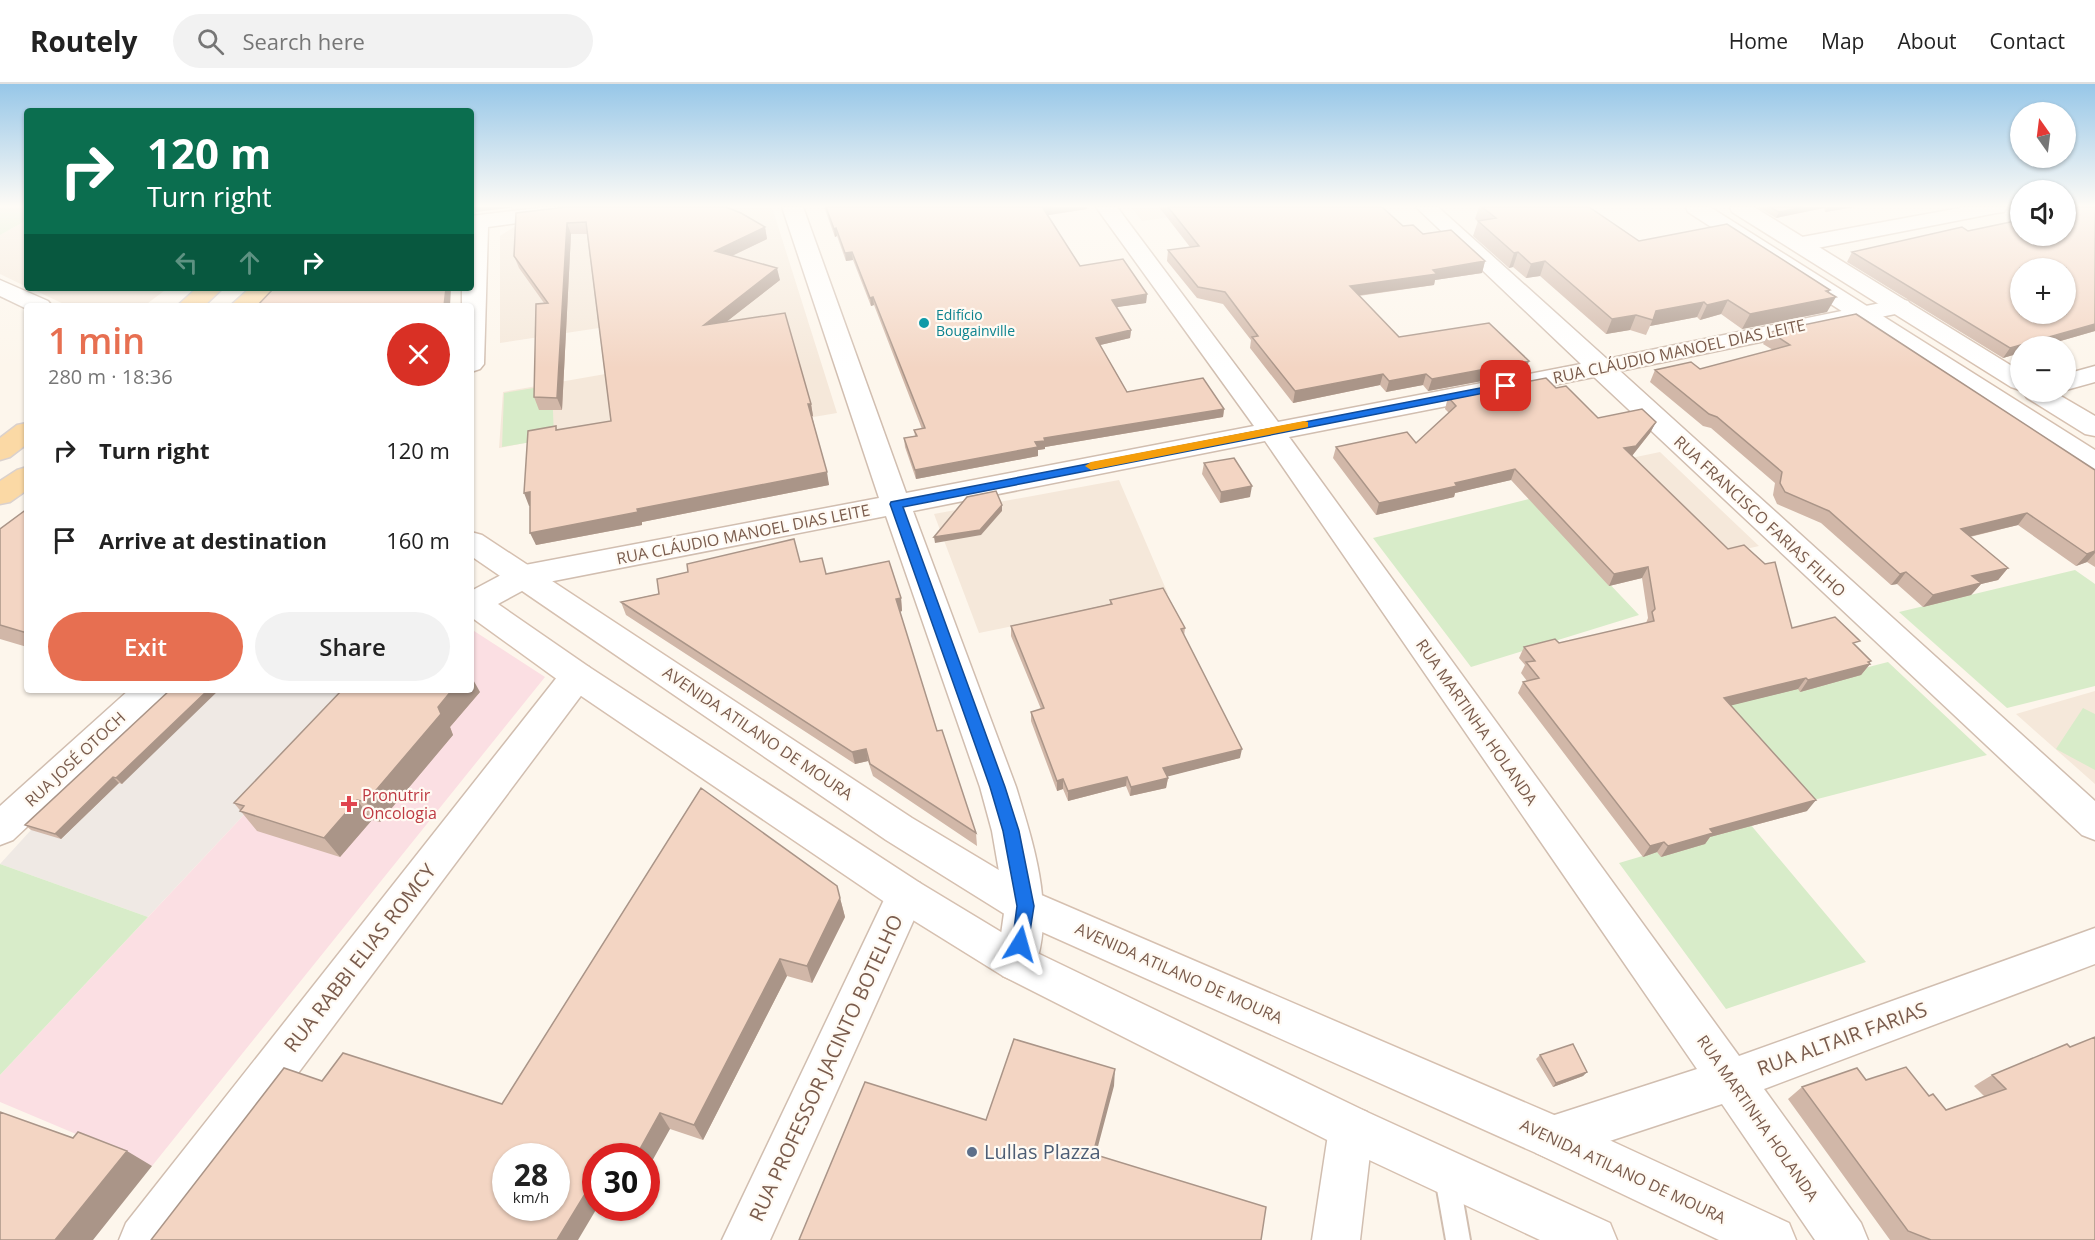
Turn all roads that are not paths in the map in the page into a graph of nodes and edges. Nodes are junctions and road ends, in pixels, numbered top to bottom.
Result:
1 (811, 261) edge
2 (1146, 261) edge
3 (1484, 261) edge
4 (1782, 261) edge
5 (1829, 261) edge
6 (0, 287) edge
7 (207, 291) edge
8 (260, 291) edge
9 (34, 303) edge
10 (193, 303) edge
11 (246, 303) edge
12 (1900, 306) junction
13 (1865, 313) junction
14 (1600, 368) junction
15 (2095, 375) edge
16 (2010, 376) edge
17 (2076, 380) edge
18 (2052, 402) edge
19 (2095, 428) edge
20 (1271, 431) junction
21 (24, 433) edge
22 (0, 451) edge
23 (2095, 462) edge
24 (24, 478) edge
25 (0, 495) edge
26 (896, 504) junction
27 (474, 544) edge
28 (525, 576) junction
29 (474, 601) edge
30 (474, 603) edge
31 (577, 676) junction
32 (147, 693) edge
33 (2095, 824) edge
34 (0, 829) edge
35 (906, 895) junction
36 (1025, 906) junction
37 (2095, 946) edge
38 (1017, 963) junction
39 (1731, 1080) junction
40 (1351, 1128) junction
41 (1552, 1137) junction
42 (1446, 1172) junction
43 (143, 1240) edge
44 (746, 1240) edge
45 (1336, 1240) edge
46 (1458, 1240) edge
47 (1593, 1240) edge
48 (1772, 1240) edge
49 (1844, 1240) edge

1 - 26 street
2 - 20 street, RUA MARTINHA HOLANDA
3 - 14 street, RUA FRANCISCO FARIAS FILHO
4 - 13 street
5 - 12 street
6 - 9 street
7 - 10 main road
8 - 11 main road
12 - 13 street, RUA CLÁUDIO MANOEL DIAS LEITE
12 - 16 street
13 - 14 street, RUA CLÁUDIO MANOEL DIAS LEITE
13 - 23 street
14 - 20 street, RUA CLÁUDIO MANOEL DIAS LEITE
14 - 33 street, RUA FRANCISCO FARIAS FILHO
15 - 17 street
18 - 19 street
20 - 26 street, RUA CLÁUDIO MANOEL DIAS LEITE
20 - 39 street, RUA MARTINHA HOLANDA
21 - 22 main road
24 - 25 main road
26 - 28 street, RUA CLÁUDIO MANOEL DIAS LEITE
26 - 36 street
27 - 28 street, AVENIDA ATILANO DE MOURA
28 - 29 street, RUA CLÁUDIO MANOEL DIAS LEITE
28 - 36 street, AVENIDA ATILANO DE MOURA
30 - 31 street
31 - 35 street
31 - 43 street, RUA RABBI ELIAS ROMCY
32 - 34 street, RUA JOSÉ OTOCH
35 - 38 street
35 - 44 street, RUA PROFESSOR JACINTO BOTELHO
36 - 38 street
36 - 41 street, AVENIDA ATILANO DE MOURA
37 - 39 street, RUA ALTAIR FARIAS
38 - 40 street
39 - 41 street, RUA ALTAIR FARIAS
39 - 49 street, RUA MARTINHA HOLANDA
40 - 42 street
40 - 45 street
41 - 48 street, AVENIDA ATILANO DE MOURA
42 - 46 lane
42 - 47 street

